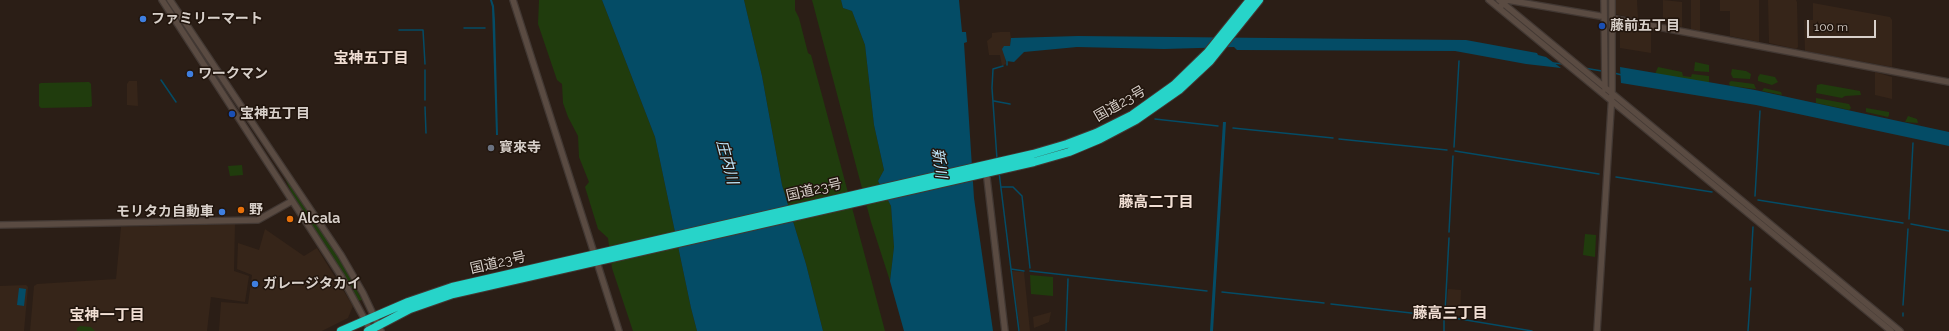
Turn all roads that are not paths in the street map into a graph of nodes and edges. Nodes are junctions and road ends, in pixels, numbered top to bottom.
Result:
1 (162, 0) edge
2 (170, 0) edge
3 (513, 0) edge
4 (1250, 0) edge
5 (1260, 0) edge
6 (1264, 0) edge
7 (1489, 0) edge
8 (1604, 0) edge
9 (1612, 0) edge
10 (1500, 4) edge
11 (1600, 16) dead end
12 (1246, 18) junction
13 (1616, 19) dead end
14 (1212, 53) junction
15 (1949, 82) edge
16 (1605, 86) junction
17 (1612, 93) junction
18 (1605, 95) junction
19 (1611, 100) junction
20 (984, 169) junction
21 (292, 201) junction
22 (0, 225) edge
23 (594, 258) junction
24 (472, 286) junction
25 (374, 316) junction
26 (365, 320) junction
27 (379, 328) edge
28 (340, 331) edge
29 (370, 331) edge
30 (618, 331) edge
31 (1005, 331) edge
32 (1597, 331) edge
33 (1891, 331) edge
34 (1900, 331) edge

1 - 21 street
2 - 25 street
3 - 23 street
4 - 14 highway, 国道23号
5 - 12 highway, 国道23号
6 - 12 highway
7 - 10 street
8 - 16 street
9 - 17 street
10 - 11 street
10 - 16 street
10 - 18 street
12 - 14 highway, 国道23号
13 - 15 street
14 - 20 highway, 国道23号
16 - 17 street
16 - 18 street
17 - 19 street
17 - 34 street
18 - 19 street
19 - 32 street
19 - 33 street
20 - 23 highway, 国道23号
20 - 31 street
21 - 22 street
21 - 26 street
23 - 24 highway, 国道23号
23 - 30 street
24 - 25 highway, 国道23号
24 - 27 highway, 国道23号
25 - 26 highway, 国道23号
25 - 27 street
26 - 28 highway, 国道23号
26 - 29 street
27 - 29 highway, 国道23号

